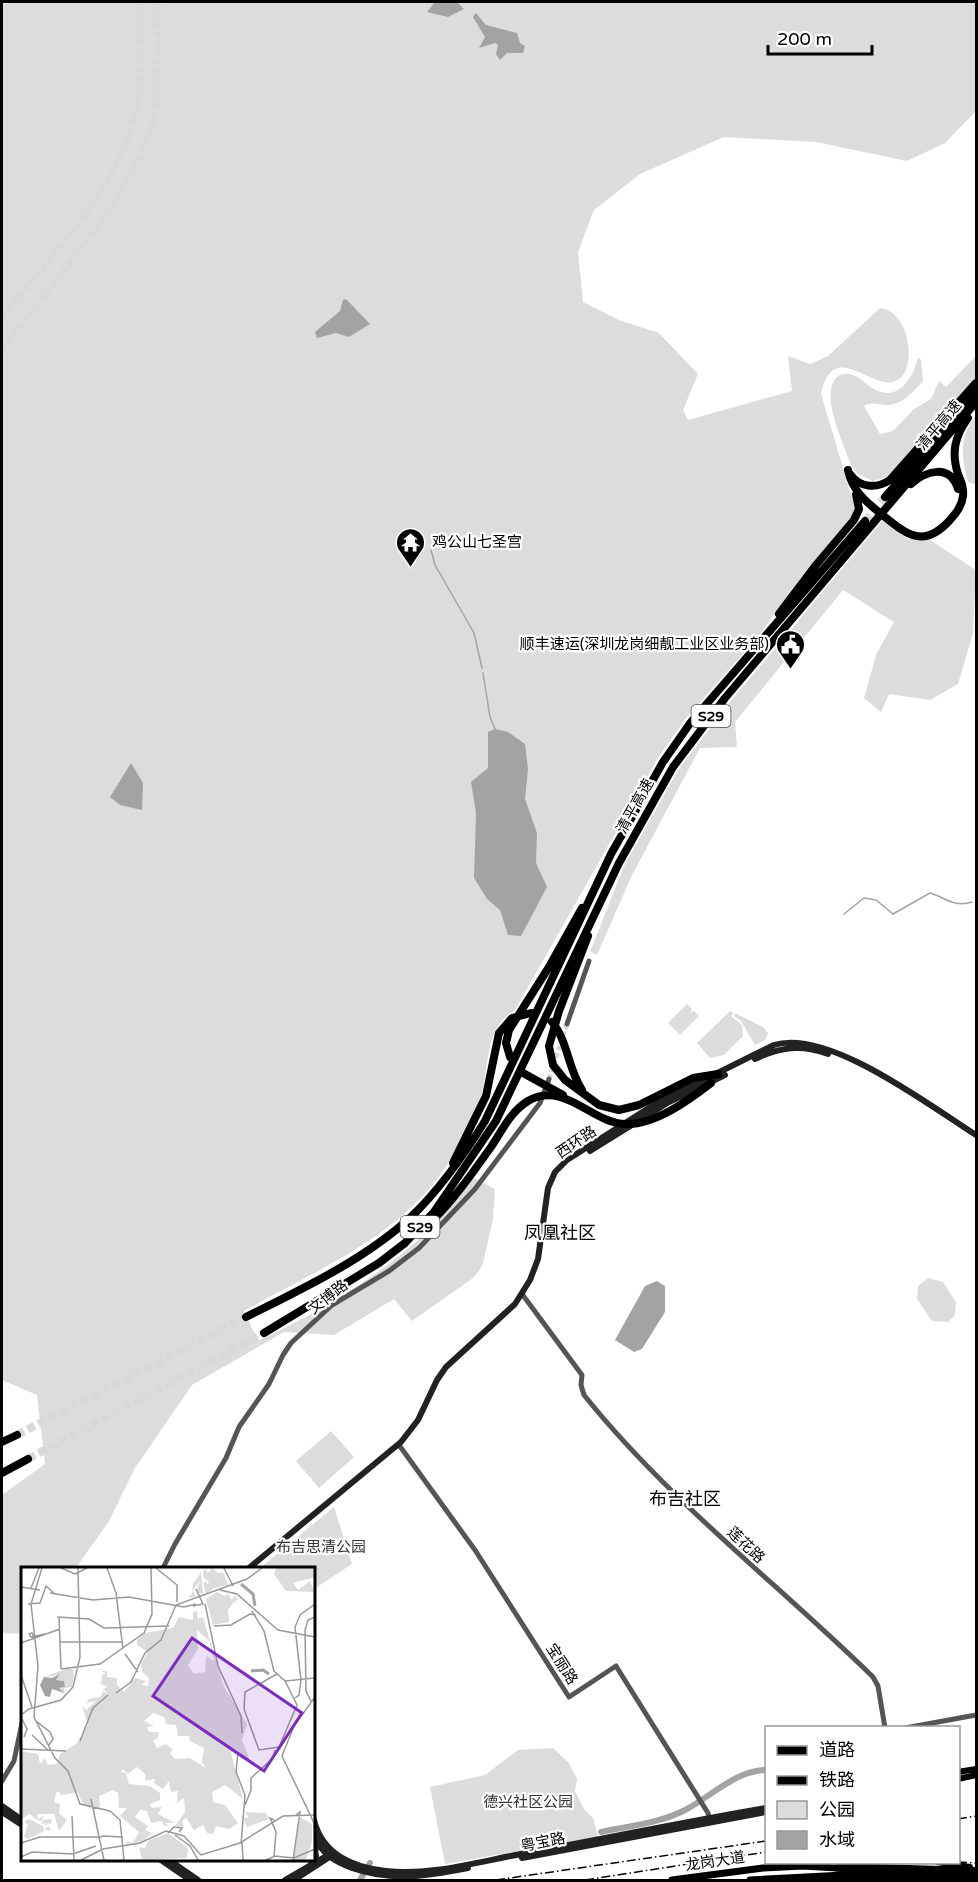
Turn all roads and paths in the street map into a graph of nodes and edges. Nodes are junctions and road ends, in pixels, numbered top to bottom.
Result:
1 (976, 383) edge
2 (976, 391) edge
3 (976, 402) edge
4 (976, 408) edge
5 (848, 470) junction
6 (850, 480) junction
7 (888, 499) junction
8 (868, 522) junction
9 (761, 642) junction
10 (611, 854) junction
11 (619, 863) junction
12 (589, 961) dead end
13 (531, 1013) dead end
14 (548, 1018) dead end
15 (567, 1024) tunnel mouth
16 (510, 1056) dead end
17 (523, 1073) dead end
18 (718, 1074) junction
19 (549, 1079) tunnel mouth
20 (711, 1083) junction
21 (589, 1098) junction
22 (580, 1105) junction
23 (976, 1136) edge
24 (439, 1187) junction
25 (405, 1243) junction
26 (523, 1296) junction
27 (246, 1317) tunnel mouth
28 (264, 1333) tunnel mouth
29 (17, 1435) tunnel mouth
30 (2, 1442) edge
31 (399, 1447) junction
32 (28, 1459) tunnel mouth
33 (2, 1473) edge
34 (164, 1567) edge
35 (251, 1567) edge
36 (257, 1567) edge
37 (976, 1715) edge
38 (885, 1726) edge
39 (916, 1726) edge
40 (21, 1728) edge
41 (976, 1769) edge
42 (960, 1772) edge
43 (976, 1775) edge
44 (960, 1779) edge
45 (2, 1781) edge
46 (2, 1806) edge
47 (765, 1810) edge
48 (2, 1812) edge
49 (21, 1819) edge
50 (710, 1821) junction
51 (315, 1823) edge
52 (21, 1825) edge
53 (315, 1839) edge
54 (329, 1856) junction
55 (162, 1861) edge
56 (170, 1861) edge
57 (312, 1861) edge
58 (772, 1864) edge
59 (856, 1864) edge
60 (856, 1864) edge
61 (937, 1865) edge
62 (309, 1866) junction
63 (829, 1867) junction
64 (763, 1868) junction
65 (976, 1869) edge
66 (803, 1876) junction
67 (976, 1876) edge
68 (190, 1881) edge
69 (198, 1881) edge
70 (285, 1881) edge
71 (294, 1881) edge
72 (672, 1881) edge
73 (750, 1881) edge
74 (856, 1881) edge
75 (862, 1881) edge
76 (869, 1881) edge
77 (964, 1881) edge

1 - 5 highway
2 - 7 highway, 清平高速 / S29
3 - 7 highway, 清平高速 / S29
4 - 6 highway
5 - 6 highway
5 - 7 highway
6 - 9 highway
7 - 8 highway, 清平高速 / S29
8 - 9 highway, 清平高速 / S29
8 - 11 highway, 清平高速 / S29
9 - 10 highway, 清平高速 / S29
10 - 16 highway
10 - 24 highway, 清平高速 / S29
11 - 21 highway
11 - 25 highway, 清平高速 / S29
12 - 15 street
13 - 24 highway
14 - 21 highway
17 - 22 highway
18 - 21 highway
18 - 23 main road, 西环路
18 - 26 main road, 西环路
19 - 34 street, 文博路
20 - 22 highway
20 - 23 main road, 西环路
20 - 26 main road, 西环路
22 - 25 highway
24 - 27 highway, 清平高速 / S29
25 - 28 highway, 清平高速 / S29
26 - 31 main road, 西环路
26 - 38 street, 莲花路
29 - 30 highway
31 - 35 main road, 西环路
31 - 36 main road, 西环路
31 - 50 street, 宝丽路
32 - 33 highway
37 - 39 street
40 - 45 street
41 - 42 main road
43 - 44 main road
46 - 49 main road
47 - 50 main road, 粤宝路
48 - 52 main road
50 - 54 main road, 粤宝路
51 - 54 main road
53 - 54 main road
54 - 62 main road
54 - 71 main road
55 - 68 main road
56 - 69 main road
57 - 62 main road
58 - 64 highway
59 - 74 main road
60 - 75 main road
61 - 63 main road
61 - 65 main road
62 - 70 main road
63 - 64 highway, 龙岗大道
63 - 67 highway, 龙岗大道
64 - 72 highway, 龙岗大道
66 - 73 highway, 龙岗大道
66 - 76 main road
66 - 77 highway, 龙岗大道

